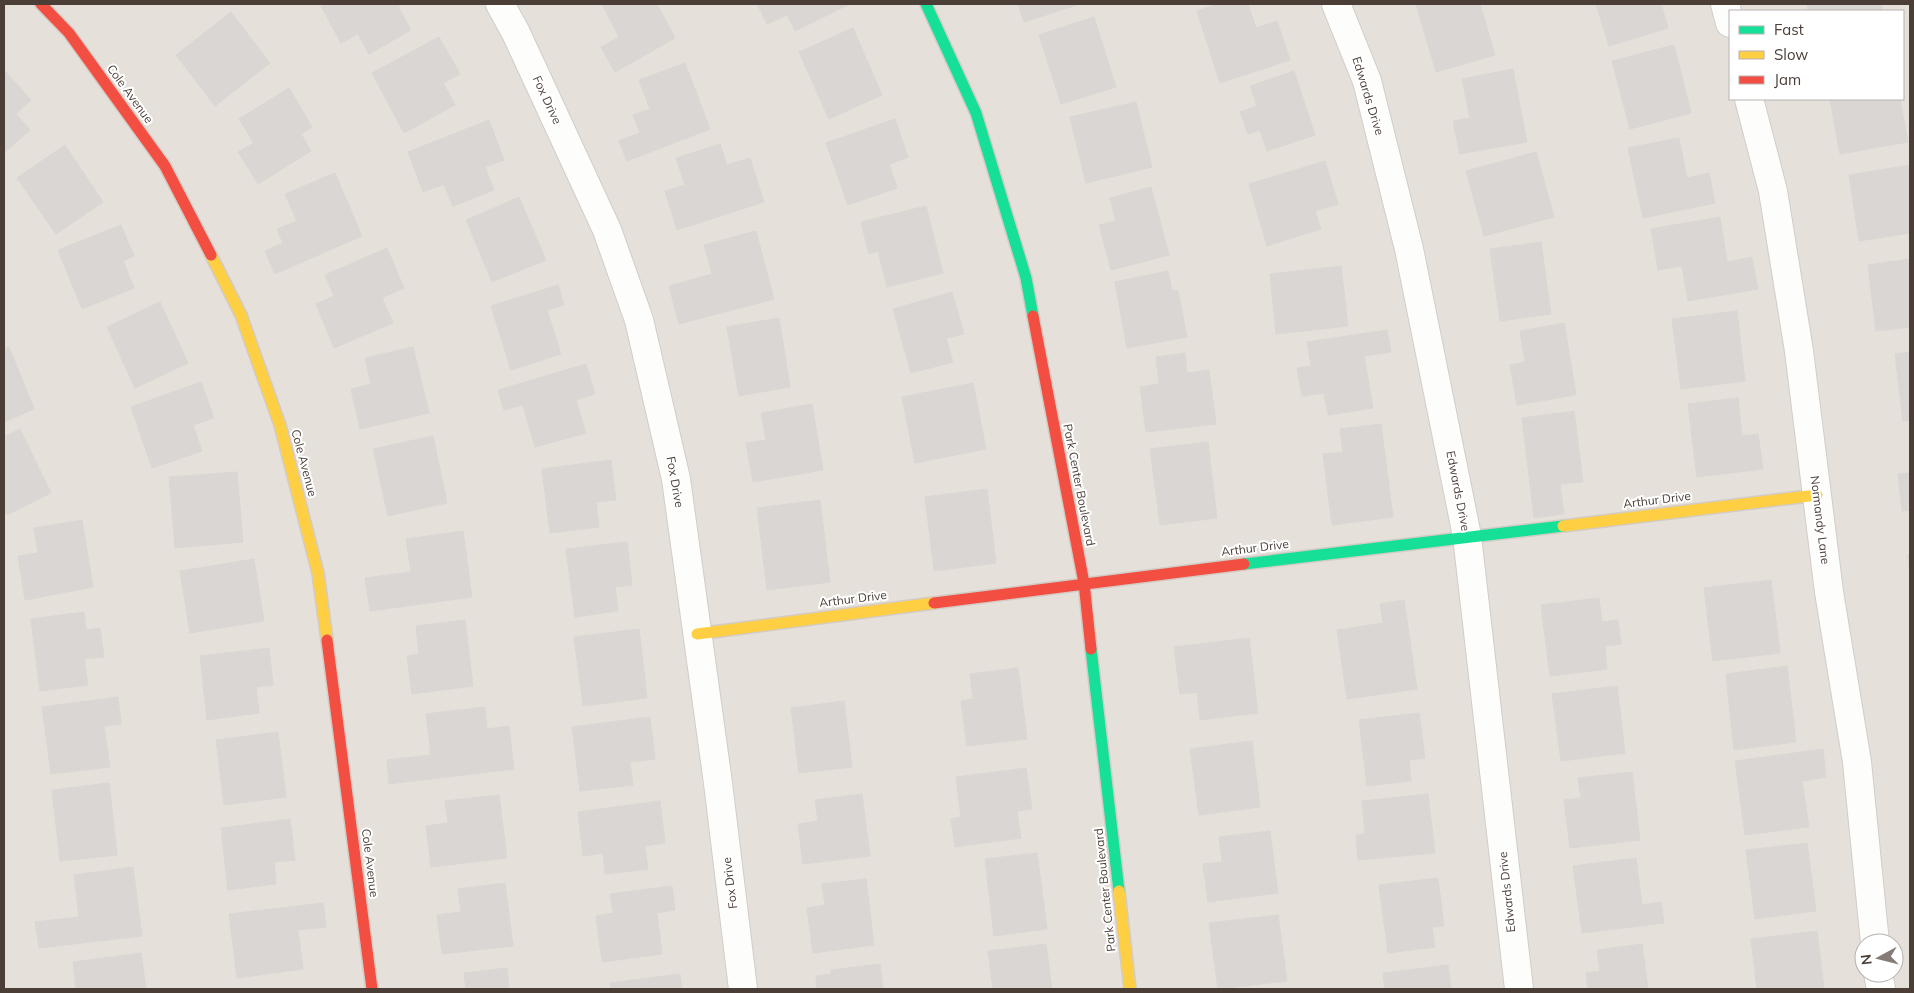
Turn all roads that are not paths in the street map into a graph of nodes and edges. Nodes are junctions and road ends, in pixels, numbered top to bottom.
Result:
1 (41, 4) edge
2 (500, 4) edge
3 (926, 4) edge
4 (1336, 4) edge
5 (1725, 4) edge
6 (1729, 19) edge
7 (1750, 100) edge
8 (1817, 494) junction
9 (1467, 536) junction
10 (1084, 583) junction
11 (697, 634) junction
12 (1874, 933) edge
13 (372, 989) edge
14 (742, 989) edge
15 (1130, 989) edge
16 (1519, 989) edge

1 - 13 street, Cole Avenue
2 - 11 street, Fox Drive
3 - 10 street, Park Center Boulevard
4 - 9 street, Edwards Drive
5 - 6 street
7 - 8 street, Normandy Lane
8 - 9 street, Arthur Drive
8 - 12 street, Normandy Lane
9 - 10 street, Arthur Drive
9 - 16 street, Edwards Drive
10 - 11 street, Arthur Drive
10 - 15 street, Park Center Boulevard
11 - 14 street, Fox Drive

